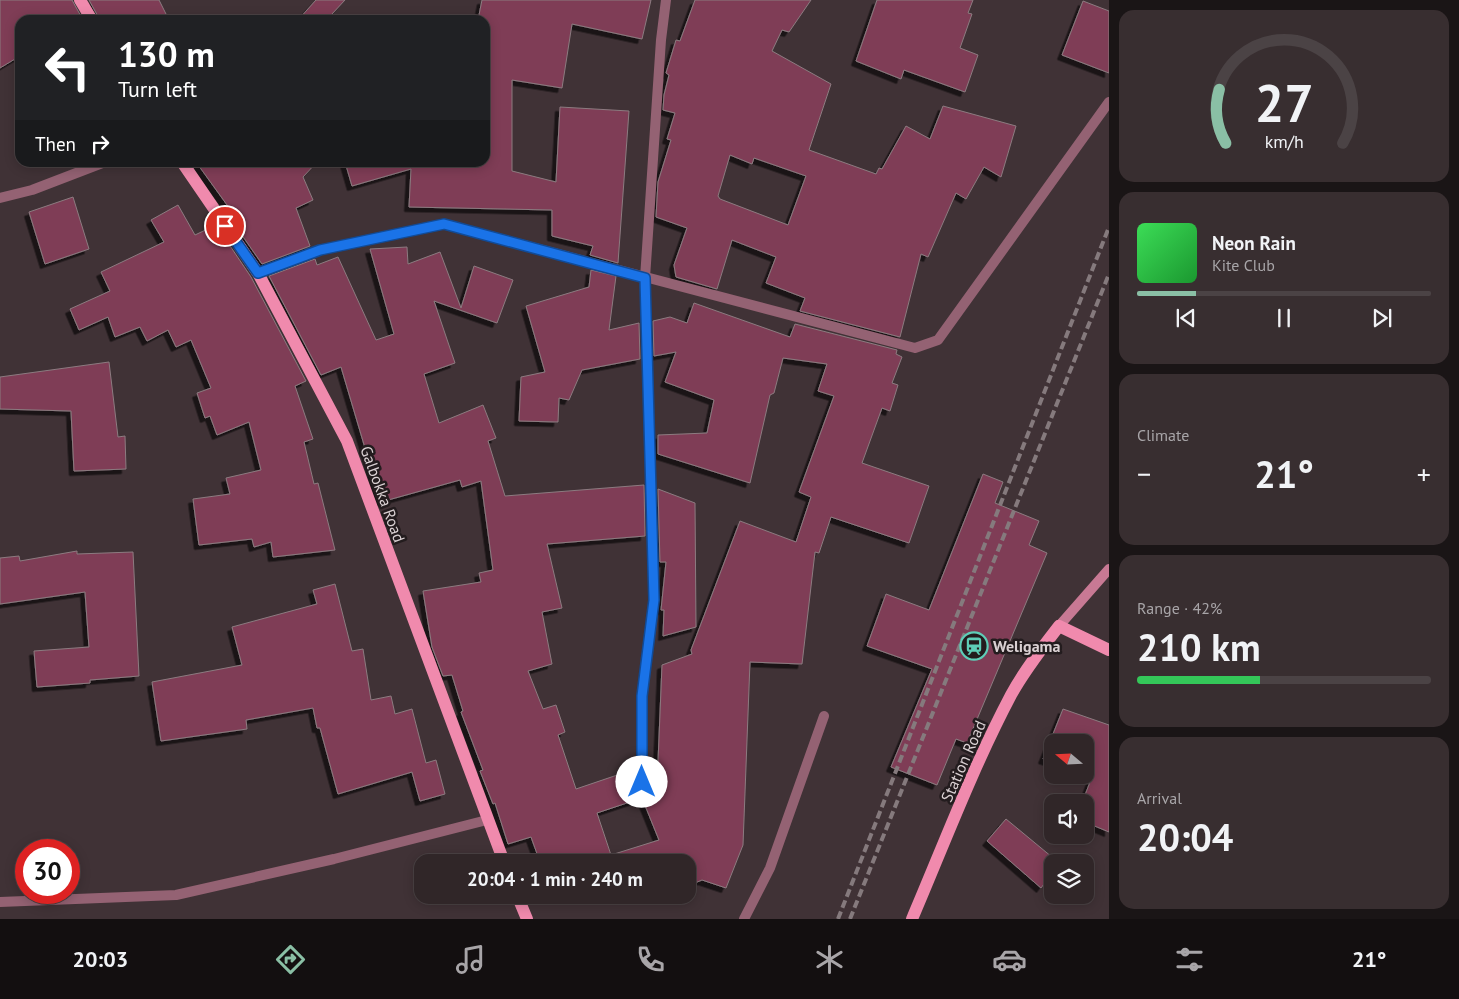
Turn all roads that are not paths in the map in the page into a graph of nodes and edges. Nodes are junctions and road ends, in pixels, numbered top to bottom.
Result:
1 (80, 0) edge
2 (666, 0) edge
3 (89, 15) edge
4 (1109, 102) edge
5 (92, 167) edge
6 (185, 167) edge
7 (0, 198) edge
8 (258, 273) junction
9 (645, 278) junction
10 (1109, 569) edge
11 (1059, 626) junction
12 (1109, 650) edge
13 (824, 716) dead end
14 (642, 782) dead end
15 (487, 820) junction
16 (501, 854) edge
17 (0, 902) edge
18 (521, 904) edge
19 (527, 919) edge
20 (744, 919) edge
21 (912, 919) edge

1 - 3 main road
2 - 9 street
4 - 9 street
5 - 7 street
6 - 8 main road, Galbokka Road
8 - 9 street
8 - 15 main road, Galbokka Road
9 - 14 street
10 - 11 main road
11 - 12 main road
11 - 21 main road, Station Road
13 - 20 street
15 - 16 main road, Galbokka Road
15 - 17 street
18 - 19 main road

